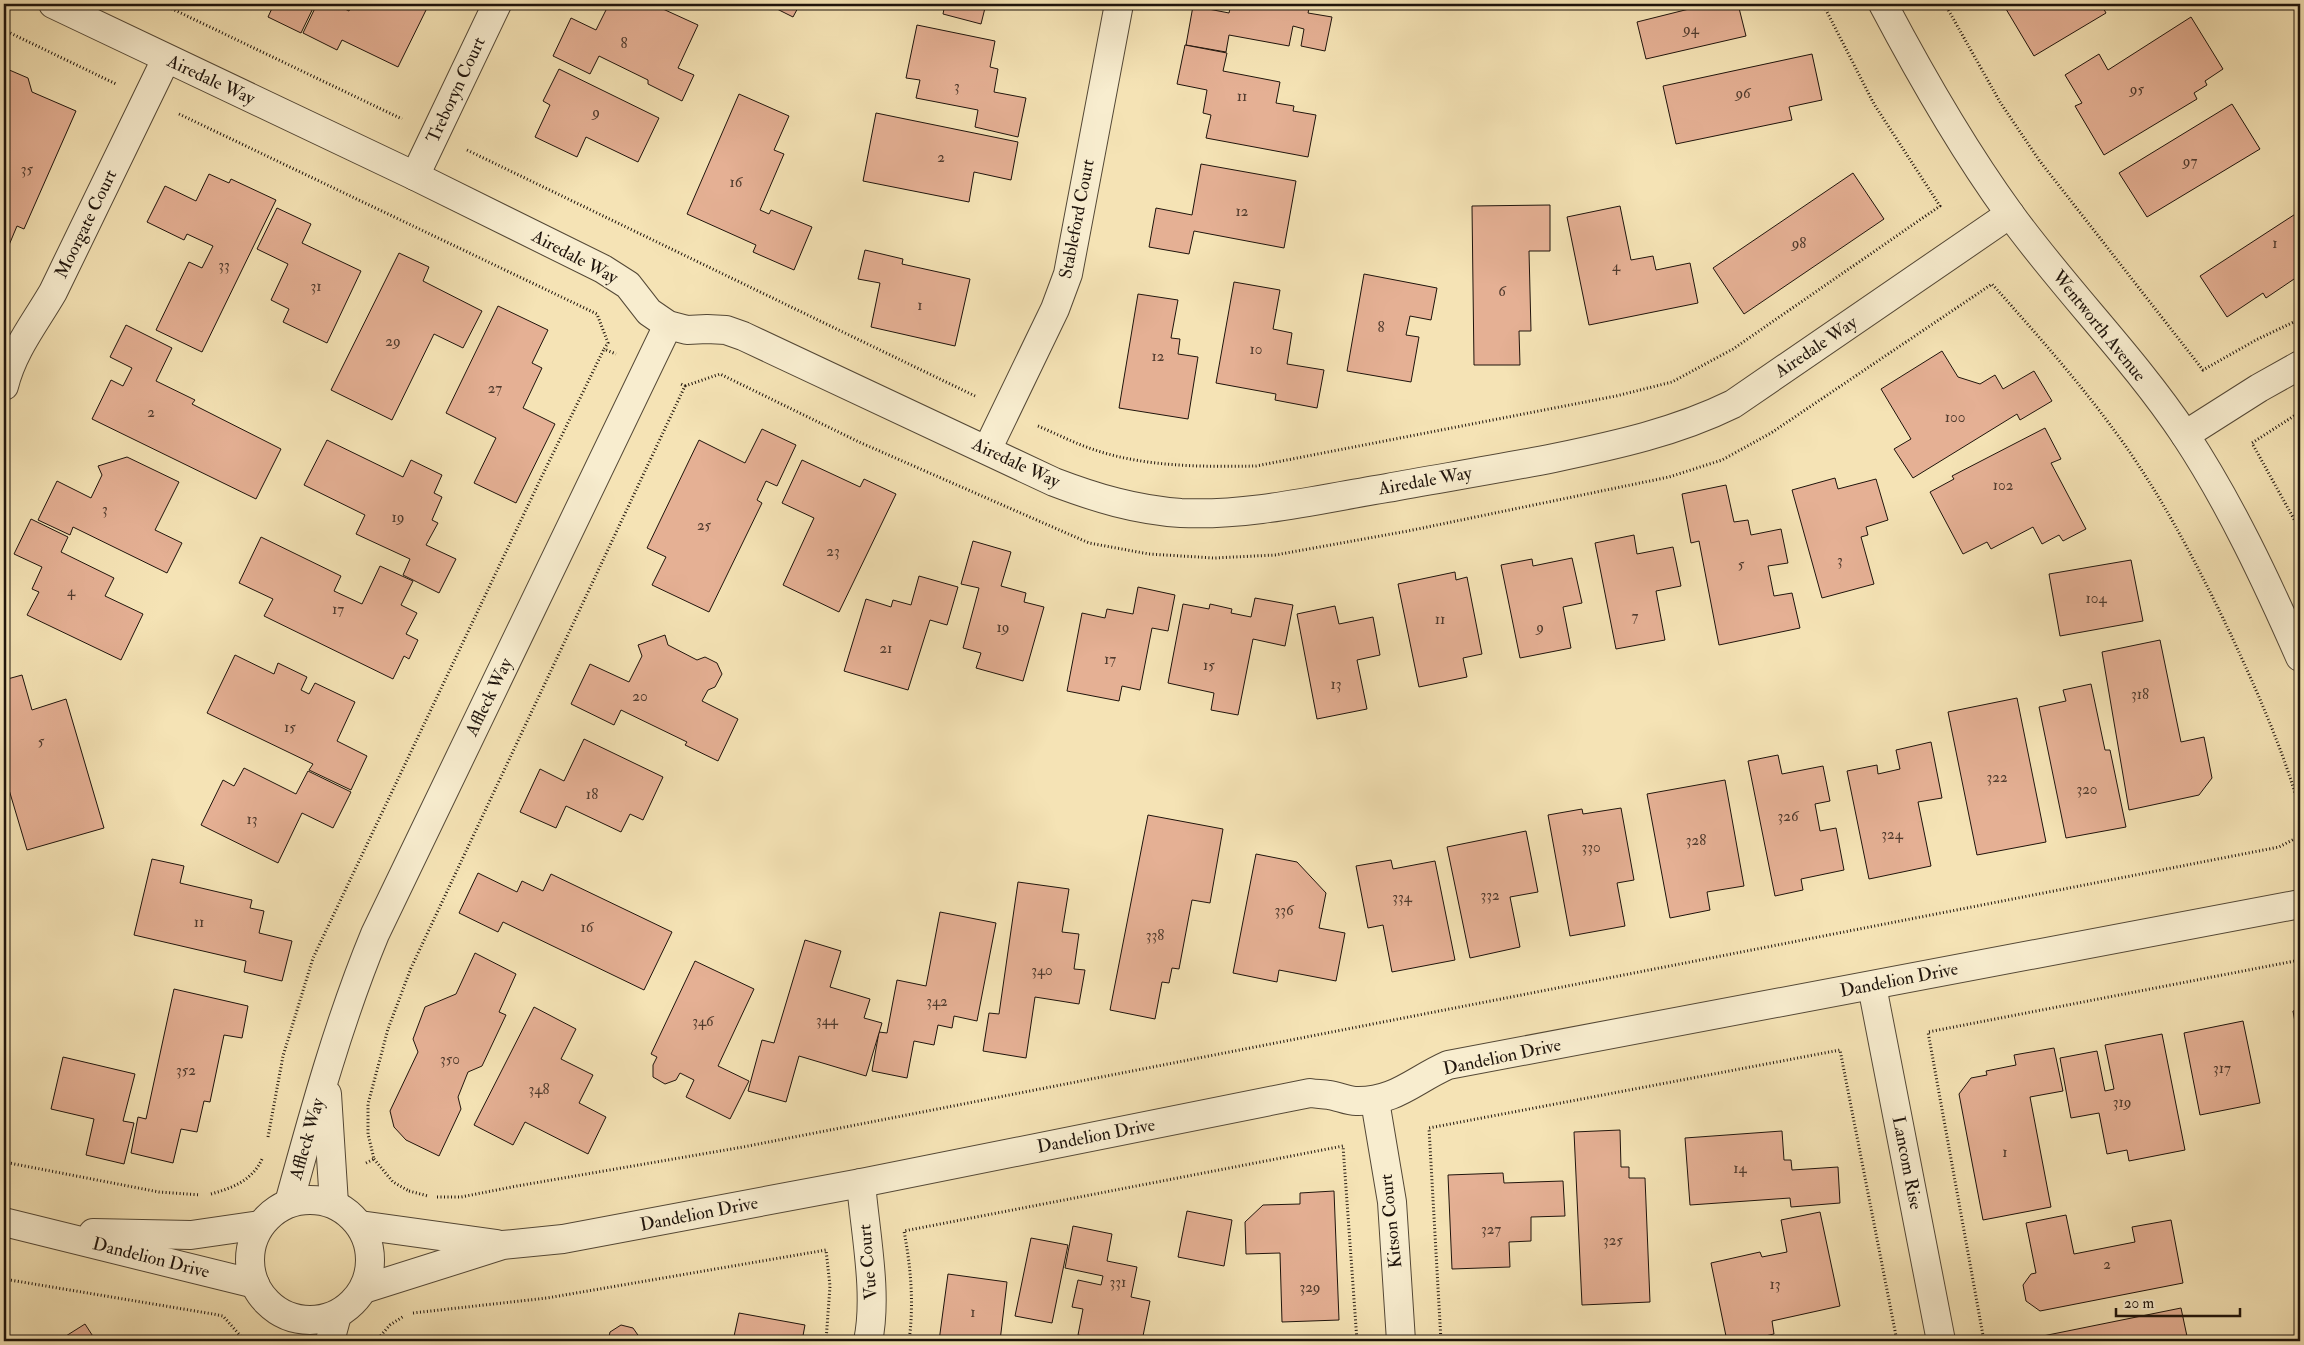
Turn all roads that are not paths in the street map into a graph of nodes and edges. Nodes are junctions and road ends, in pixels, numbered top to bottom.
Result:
1 (53, 4) edge
2 (497, 4) edge
3 (1119, 4) edge
4 (1883, 4) edge
5 (166, 59) junction
6 (415, 176) junction
7 (2010, 214) junction
8 (668, 325) junction
9 (2300, 365) edge
10 (4, 386) edge
11 (2185, 435) junction
12 (987, 450) junction
13 (2300, 657) edge
14 (2300, 904) edge
15 (1872, 986) junction
16 (326, 1075) junction
17 (1374, 1101) junction
18 (861, 1183) junction
19 (289, 1203) junction
20 (334, 1204) junction
21 (4, 1222) edge
22 (260, 1225) junction
23 (360, 1225) junction
24 (47, 1232) junction
25 (503, 1245) junction
26 (255, 1284) junction
27 (364, 1289) junction
28 (336, 1315) junction
29 (289, 1329) edge
30 (330, 1341) edge
31 (868, 1341) edge
32 (1401, 1341) edge
33 (1942, 1341) edge

1 - 5 street, Airedale Way
2 - 6 street, Treboryn Court
3 - 12 street, Stableford Court
4 - 7 street, Wentworth Avenue
5 - 6 street, Airedale Way
5 - 10 street, Moorgate Court
6 - 8 street, Airedale Way
7 - 11 street, Wentworth Avenue
7 - 12 street, Airedale Way
8 - 12 street, Airedale Way
8 - 16 street, Affleck Way
9 - 11 street
11 - 13 street, Wentworth Avenue
14 - 15 street, Dandelion Drive
15 - 17 street, Dandelion Drive
15 - 33 street, Lancom Rise
16 - 19 street, Affleck Way
16 - 20 street, Affleck Way
17 - 18 street, Dandelion Drive
17 - 32 street, Kitson Court
18 - 25 street, Dandelion Drive
18 - 31 street, Vue Court
19 - 20 street
19 - 22 street
20 - 23 street
21 - 24 street, Dandelion Drive
22 - 24 street, Dandelion Drive
22 - 26 street
23 - 25 street, Dandelion Drive
23 - 27 street
24 - 26 street, Dandelion Drive
25 - 27 street, Dandelion Drive
26 - 29 street
27 - 28 street
28 - 29 street
28 - 30 street

